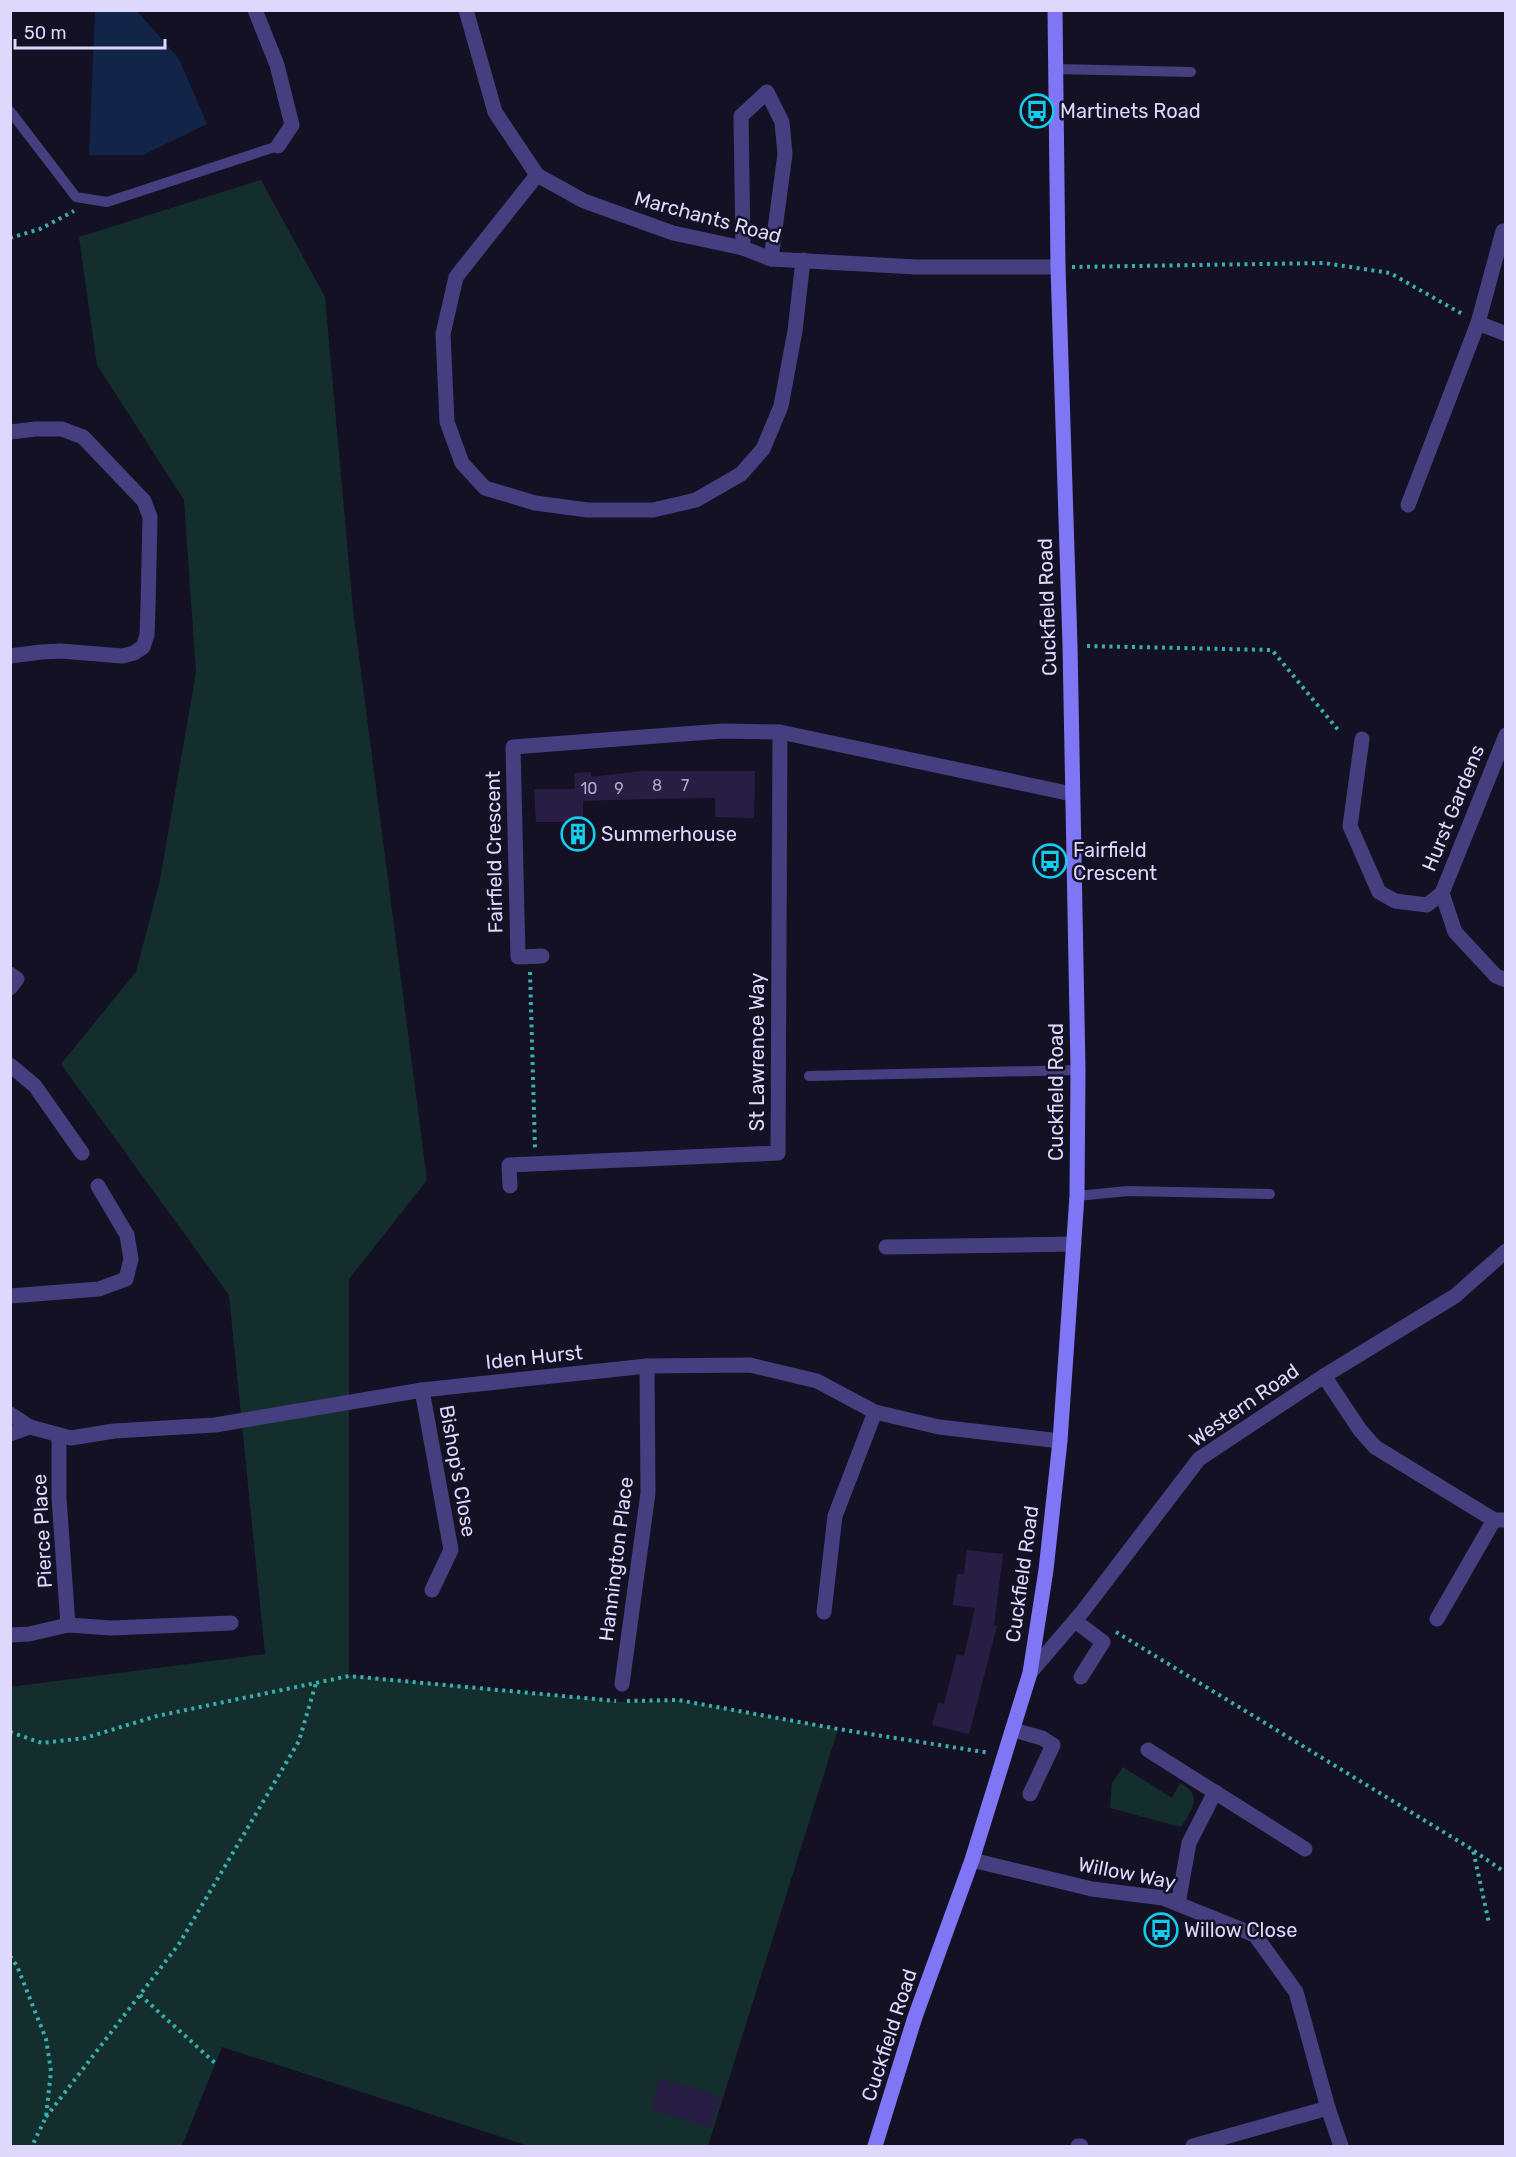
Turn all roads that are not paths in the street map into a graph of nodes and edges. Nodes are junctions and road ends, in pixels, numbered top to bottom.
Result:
1 (255, 10) edge
2 (466, 10) edge
3 (1055, 10) edge
4 (1056, 69) junction
5 (1191, 72) dead end
6 (10, 111) edge
7 (278, 146) joint
8 (537, 175) junction
9 (1503, 231) dead end
10 (743, 248) junction
11 (771, 259) junction
12 (803, 260) junction
13 (1058, 267) junction
14 (1478, 322) junction
15 (1506, 334) edge
16 (10, 432) edge
17 (1408, 505) dead end
18 (10, 656) edge
19 (780, 732) junction
20 (1506, 735) edge
21 (1362, 739) dead end
22 (1072, 794) junction
23 (1442, 893) junction
24 (536, 957) road end
25 (10, 974) edge
26 (1506, 980) edge
27 (10, 988) edge
28 (10, 1065) edge
29 (1078, 1070) junction
30 (809, 1076) dead end
31 (82, 1153) dead end
32 (98, 1186) dead end
33 (510, 1186) dead end
34 (1270, 1194) dead end
35 (1077, 1196) junction
36 (1074, 1244) junction
37 (886, 1247) dead end
38 (1506, 1251) edge
39 (10, 1296) edge
40 (647, 1366) junction
41 (1323, 1376) junction
42 (422, 1390) junction
43 (875, 1412) junction
44 (10, 1414) edge
45 (30, 1427) junction
46 (10, 1434) edge
47 (59, 1435) junction
48 (1060, 1440) junction
49 (1500, 1520) edge
50 (432, 1590) dead end
51 (824, 1612) dead end
52 (1437, 1619) dead end
53 (1075, 1621) junction
54 (231, 1623) dead end
55 (68, 1625) junction
56 (10, 1635) edge
57 (1030, 1673) junction
58 (1081, 1677) dead end
59 (622, 1684) dead end
60 (1013, 1730) junction
61 (1148, 1750) dead end
62 (1215, 1792) junction
63 (1030, 1794) dead end
64 (1305, 1849) dead end
65 (972, 1860) junction
66 (1178, 1904) junction
67 (1328, 2108) junction
68 (875, 2146) edge
69 (1193, 2146) edge
70 (1341, 2146) edge

1 - 7 street
2 - 8 street, Marchants Road
3 - 4 street, Cuckfield Road
4 - 5 lane
4 - 13 street, Cuckfield Road
6 - 7 lane
8 - 10 street, Marchants Road
8 - 12 street
9 - 14 street
10 - 11 street, Marchants Road
10 - 11 street
11 - 12 street, Marchants Road
12 - 13 street, Marchants Road
13 - 22 street, Cuckfield Road
14 - 15 street
14 - 17 street
16 - 18 street
19 - 22 street, Fairfield Crescent
19 - 24 street, Fairfield Crescent
19 - 33 street, St Lawrence Way
20 - 23 street, Hurst Gardens
21 - 23 street
22 - 29 street, Cuckfield Road
23 - 26 street, Hurst Gardens
25 - 27 street
28 - 31 street
29 - 30 lane
29 - 35 street, Cuckfield Road
32 - 39 street
34 - 35 lane
35 - 36 street, Cuckfield Road
36 - 37 street
36 - 48 street, Cuckfield Road
38 - 41 street, Western Road
40 - 42 street, Iden Hurst
40 - 43 street, Iden Hurst
40 - 59 street, Hannington Place
41 - 49 street
41 - 53 street, Western Road
42 - 47 street, Iden Hurst
42 - 50 street, Bishop's Close
43 - 48 street, Iden Hurst
43 - 51 street
44 - 45 street, Iden Hurst
45 - 46 street
45 - 47 street, Iden Hurst
47 - 55 street, Pierce Place
48 - 57 street, Cuckfield Road
49 - 52 street
53 - 57 street, Western Road
53 - 58 street
54 - 55 street
55 - 56 street
57 - 60 street, Cuckfield Road
60 - 63 street
60 - 65 street, Cuckfield Road
61 - 62 street
62 - 64 street
62 - 66 street
65 - 66 street, Willow Way
65 - 68 street, Cuckfield Road
66 - 67 street, Willow Way
67 - 69 street
67 - 70 street, Willow Way

